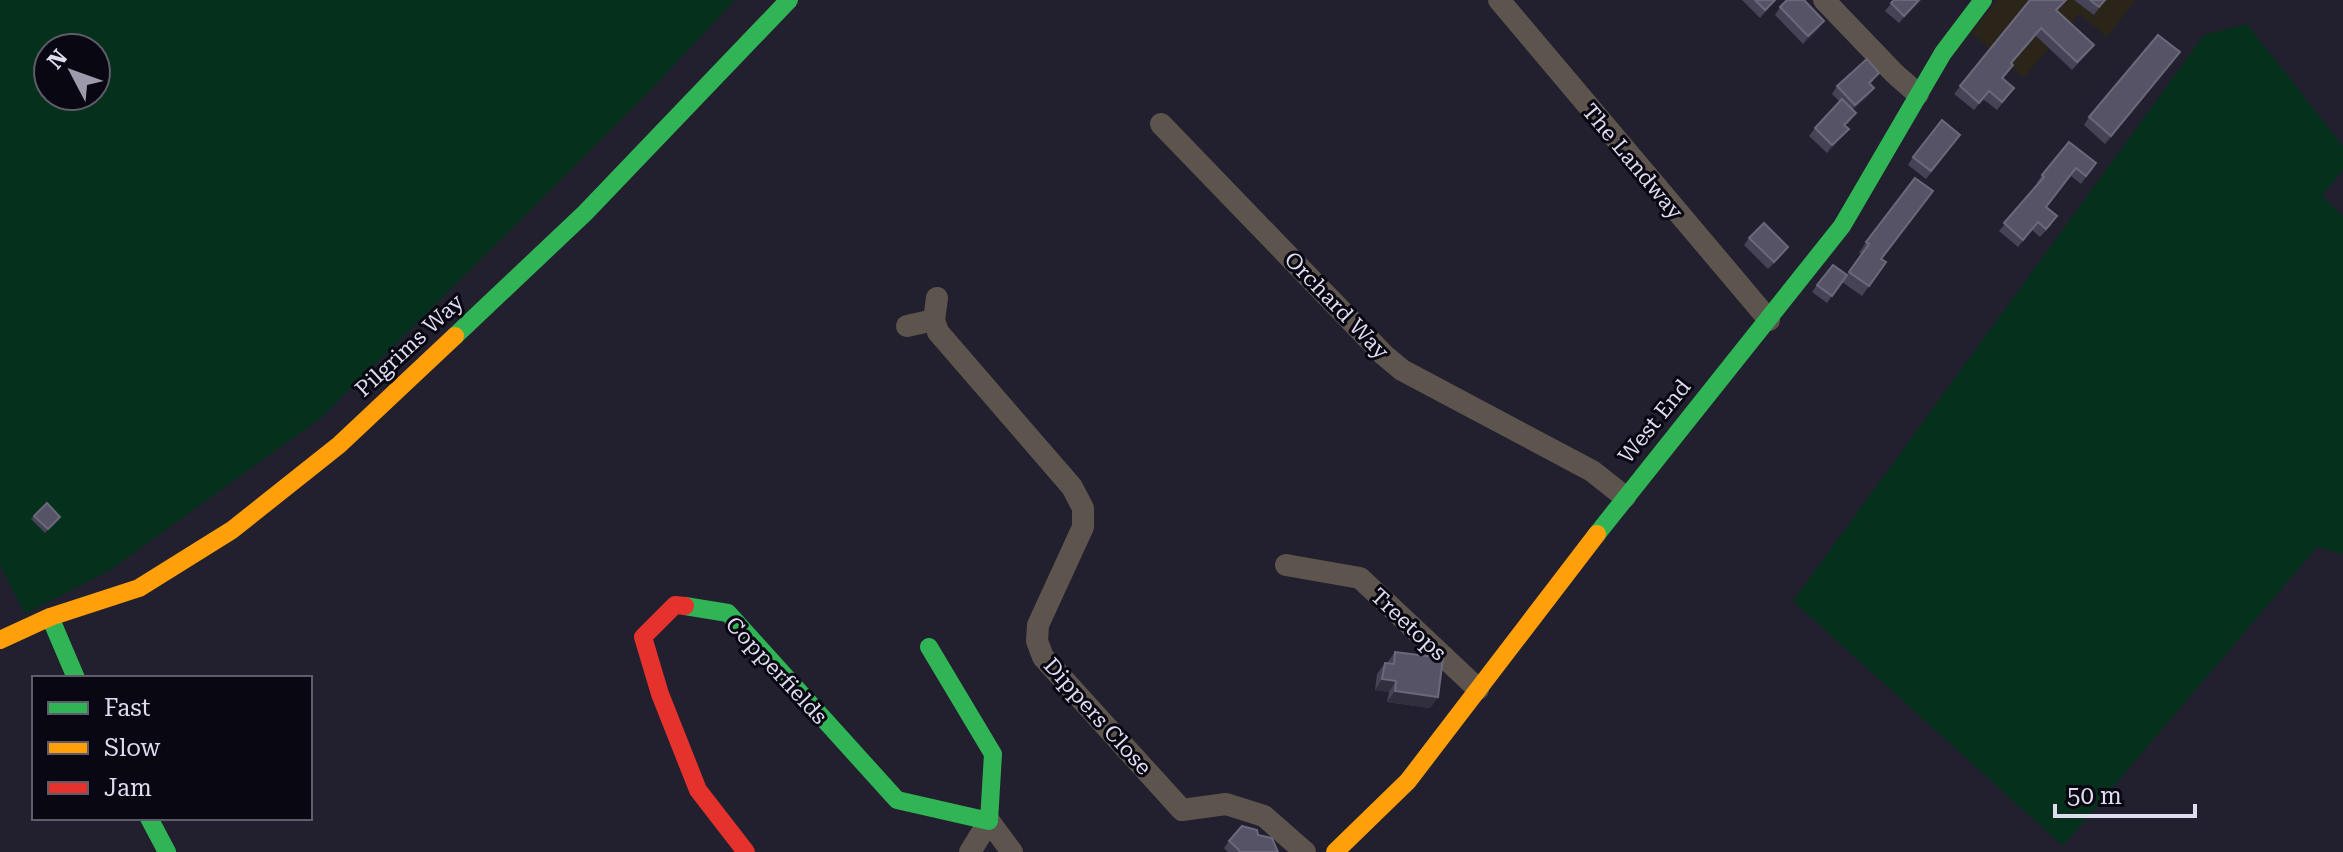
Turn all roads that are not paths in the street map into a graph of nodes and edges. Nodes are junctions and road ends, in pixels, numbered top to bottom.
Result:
1 (789, 0) edge
2 (1499, 0) edge
3 (1824, 0) edge
4 (1983, 0) edge
5 (1918, 94) junction
6 (1161, 124) dead end
7 (1769, 320) junction
8 (907, 326) dead end
9 (1625, 497) junction
10 (1286, 565) dead end
11 (50, 617) junction
12 (0, 640) edge
13 (929, 647) dead end
14 (75, 676) edge
15 (1478, 689) junction
16 (150, 820) edge
17 (989, 821) junction
18 (167, 852) edge
19 (746, 852) edge
20 (970, 852) edge
21 (1012, 852) edge
22 (1305, 852) edge
23 (1335, 852) edge

1 - 11 street, Pilgrims Way
2 - 7 street, The Landway
3 - 5 street
4 - 5 street, West End
5 - 7 street, West End
6 - 9 street, Orchard Way
7 - 9 street, West End
8 - 22 street, Dippers Close
9 - 15 street, West End
10 - 15 street, Treetops
11 - 12 street, Pilgrims Way
11 - 14 street
13 - 17 street
15 - 23 street, West End
16 - 18 street
17 - 19 street, Copperfields
17 - 20 street
17 - 21 street

